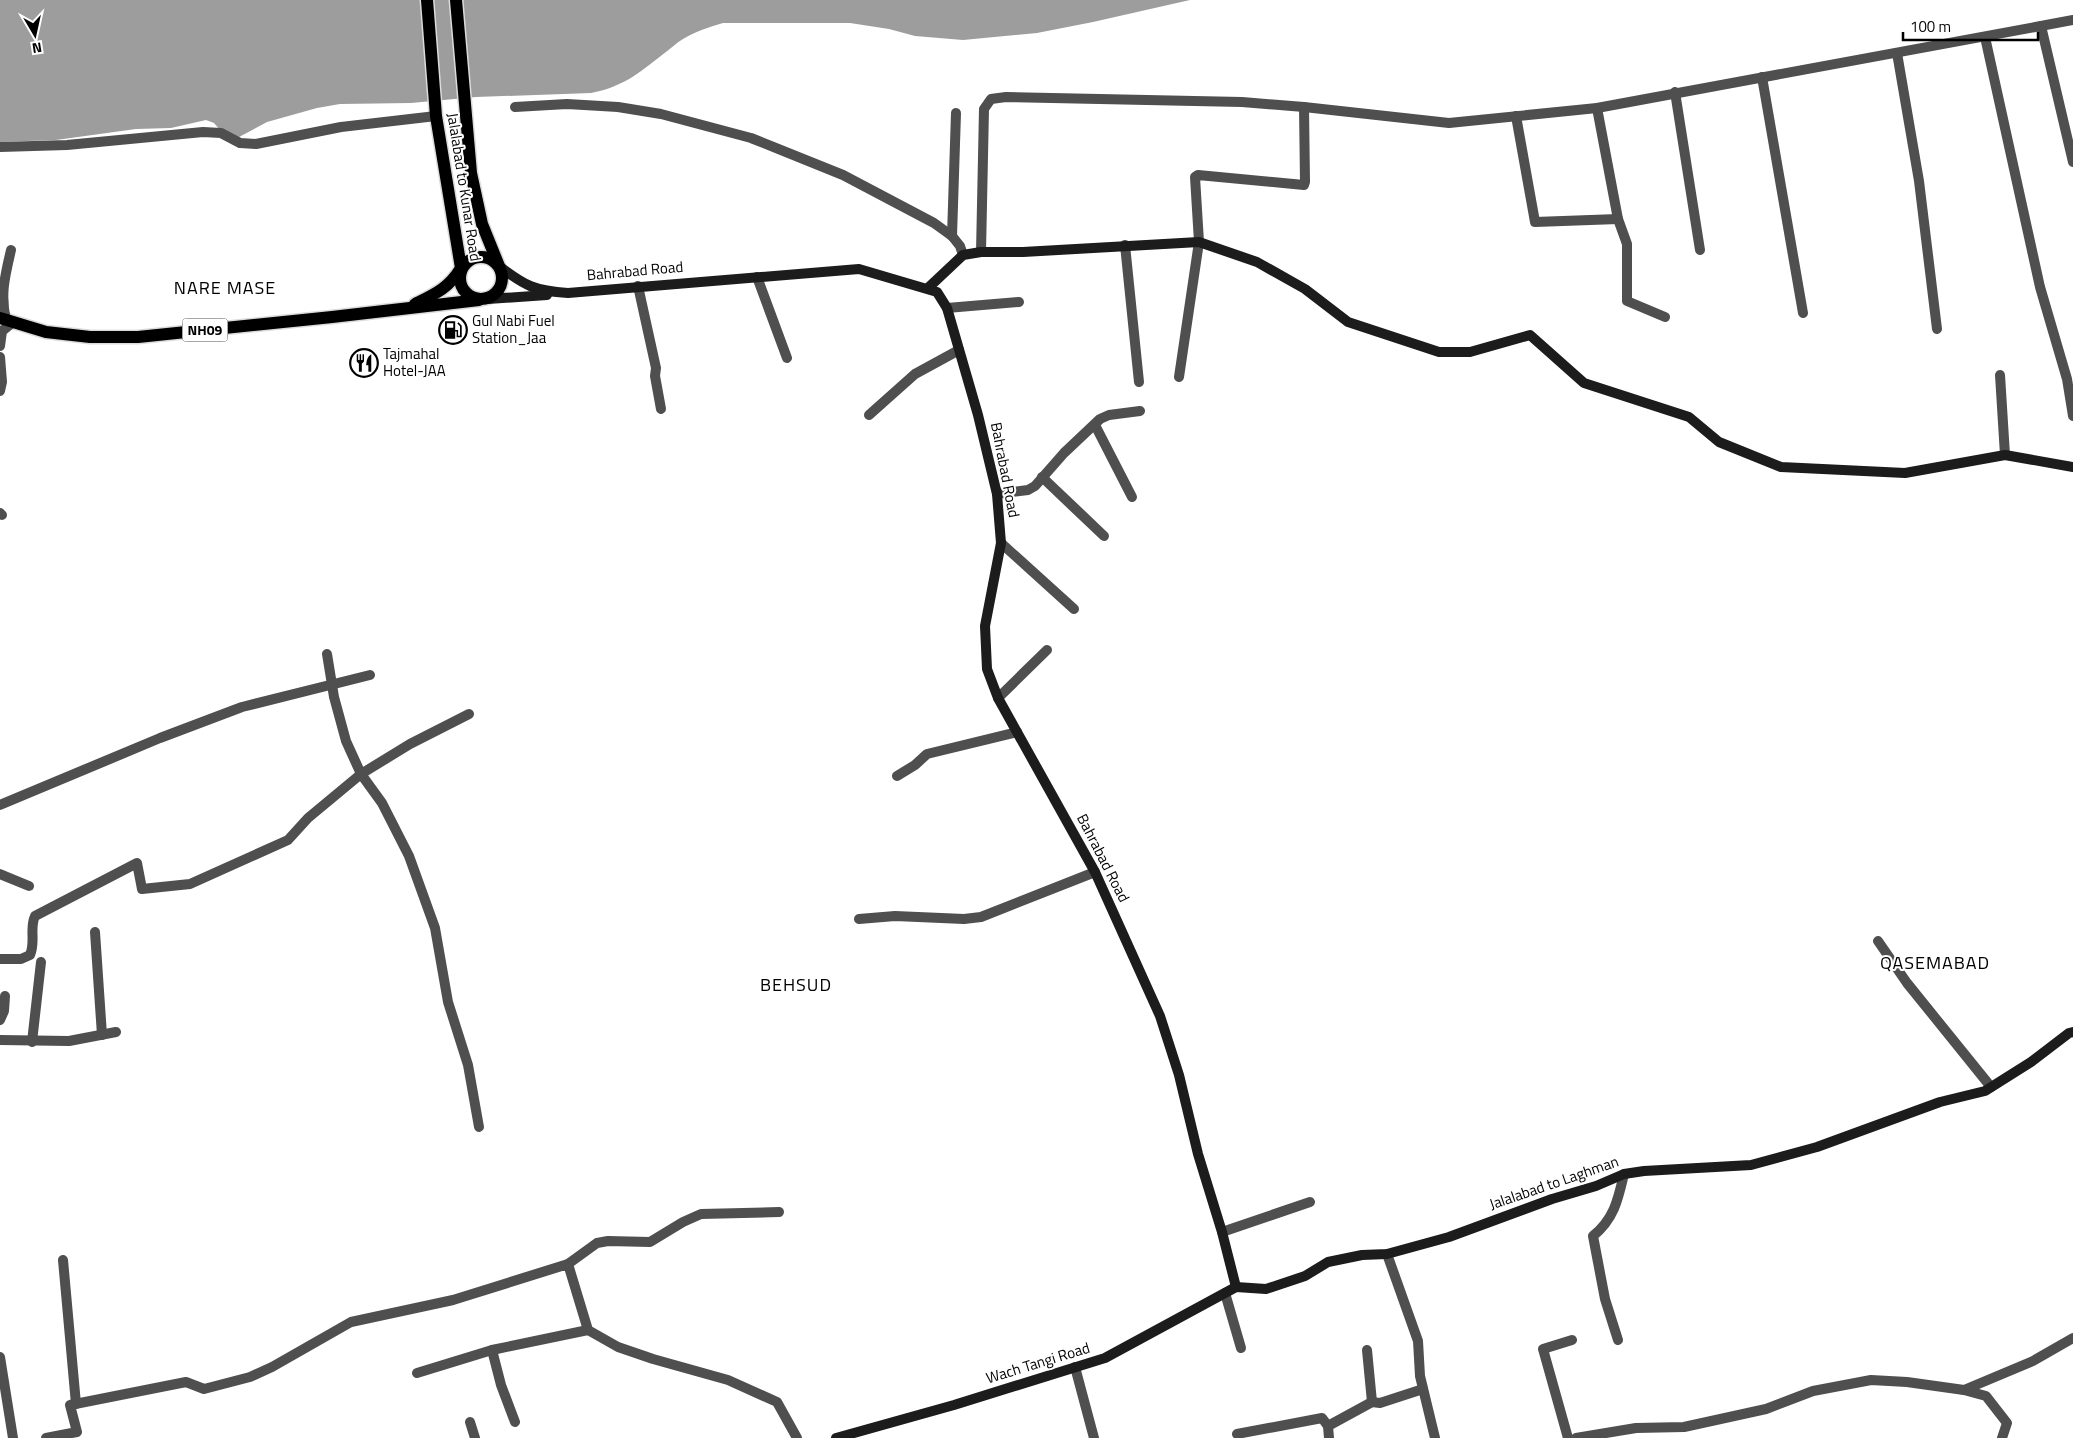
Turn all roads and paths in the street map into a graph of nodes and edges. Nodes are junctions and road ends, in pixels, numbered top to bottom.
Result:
1 (427, 0) edge
2 (456, 0) edge
3 (2073, 20) edge
4 (2041, 26) junction
5 (1985, 37) junction
6 (1897, 53) junction
7 (1762, 77) junction
8 (1675, 92) junction
9 (515, 107) dead end
10 (1304, 107) junction
11 (1598, 108) junction
12 (436, 111) junction
13 (956, 113) dead end
14 (1516, 116) junction
15 (0, 146) edge
16 (2073, 162) edge
17 (1618, 219) junction
18 (952, 236) junction
19 (1199, 242) junction
20 (1125, 245) junction
21 (11, 250) dead end
22 (1700, 250) dead end
23 (981, 252) junction
24 (963, 254) junction
25 (499, 266) junction
26 (461, 268) junction
27 (757, 277) junction
28 (638, 286) junction
29 (928, 288) junction
30 (568, 292) junction
31 (483, 299) junction
32 (1019, 302) dead end
33 (411, 307) junction
34 (946, 308) junction
35 (1802, 313) dead end
36 (1665, 317) dead end
37 (6, 320) edge
38 (1937, 329) dead end
39 (0, 346) edge
40 (959, 350) junction
41 (0, 357) edge
42 (787, 358) dead end
43 (2000, 374) dead end
44 (1179, 377) dead end
45 (1139, 382) dead end
46 (0, 391) edge
47 (661, 408) dead end
48 (1140, 411) dead end
49 (870, 415) dead end
50 (2073, 416) edge
51 (1095, 424) junction
52 (2005, 455) junction
53 (2073, 467) edge
54 (1042, 477) junction
55 (997, 494) junction
56 (1132, 497) dead end
57 (1104, 536) dead end
58 (1001, 543) junction
59 (1074, 609) dead end
60 (1047, 650) dead end
61 (327, 654) dead end
62 (370, 675) dead end
63 (332, 684) junction
64 (998, 698) junction
65 (469, 714) dead end
66 (1017, 732) junction
67 (361, 774) junction
68 (897, 776) dead end
69 (0, 805) edge
70 (1095, 872) junction
71 (0, 874) edge
72 (28, 886) dead end
73 (859, 919) dead end
74 (95, 932) dead end
75 (1878, 941) dead end
76 (0, 959) edge
77 (41, 962) dead end
78 (5, 996) dead end
79 (0, 1020) edge
80 (116, 1032) dead end
81 (2073, 1032) edge
82 (102, 1035) junction
83 (0, 1040) edge
84 (32, 1042) junction
85 (1991, 1087) junction
86 (478, 1127) dead end
87 (1624, 1174) junction
88 (1310, 1202) dead end
89 (779, 1212) dead end
90 (1222, 1232) junction
91 (1387, 1254) junction
92 (63, 1260) dead end
93 (568, 1264) junction
94 (1236, 1286) junction
95 (1225, 1293) junction
96 (588, 1330) junction
97 (2073, 1338) edge
98 (1572, 1340) dead end
99 (1618, 1340) dead end
100 (1241, 1348) dead end
101 (492, 1350) junction
102 (1367, 1350) dead end
103 (0, 1357) edge
104 (1075, 1368) junction
105 (417, 1373) dead end
106 (1423, 1389) junction
107 (1964, 1390) junction
108 (1372, 1402) junction
109 (76, 1404) junction
110 (470, 1422) dead end
111 (515, 1422) dead end
112 (1328, 1426) junction
113 (1237, 1434) dead end
114 (13, 1438) edge
115 (46, 1438) edge
116 (475, 1438) edge
117 (797, 1438) edge
118 (836, 1438) edge
119 (1094, 1438) edge
120 (1329, 1438) edge
121 (1434, 1438) edge
122 (1568, 1438) edge
123 (1576, 1438) edge
124 (2002, 1438) edge

1 - 12 main road, Jalalabad to Kunar Road
2 - 25 main road
3 - 4 street
4 - 5 street
4 - 16 street
5 - 6 street
5 - 50 street
6 - 7 street
6 - 38 street
7 - 8 street
7 - 35 street
8 - 11 street
8 - 22 street
9 - 18 street
10 - 14 street
10 - 19 street
10 - 23 street
11 - 14 street
11 - 17 street
12 - 15 street
12 - 26 main road, Jalalabad to Kunar Road
13 - 18 street
14 - 17 street
17 - 36 street
18 - 24 street
19 - 20 street
19 - 44 street
19 - 52 street
20 - 23 street
20 - 45 street
21 - 37 street
23 - 24 street
24 - 29 street
25 - 26 main road, NH09
25 - 30 street, Bahrabad Road
25 - 31 main road
26 - 31 main road
26 - 33 main road, Jalalabad to Kunar Road / NH09
27 - 28 street, Bahrabad Road
27 - 29 street, Bahrabad Road
27 - 42 street
28 - 30 street, Bahrabad Road
28 - 47 street
29 - 34 street, Bahrabad Road
30 - 31 street
31 - 33 main road, NH09
32 - 34 street
33 - 37 main road, NH09
34 - 40 street, Bahrabad Road
37 - 39 street
40 - 49 street
40 - 55 street, Bahrabad Road
41 - 46 street
43 - 52 street
48 - 51 street
51 - 54 street
51 - 56 street
52 - 53 street
54 - 55 street
54 - 57 street
55 - 58 street, Bahrabad Road
58 - 59 street
58 - 64 street, Bahrabad Road
60 - 64 street
61 - 63 street
62 - 63 street
63 - 67 street
63 - 69 street
64 - 66 street, Bahrabad Road
65 - 67 street
66 - 68 street
66 - 70 street, Bahrabad Road
67 - 76 street
67 - 86 street
70 - 73 street
70 - 90 street, Bahrabad Road
71 - 72 street
74 - 82 street
75 - 85 street
77 - 84 street
78 - 79 street
80 - 82 street
81 - 85 street, Jalalabad to Laghman
82 - 84 street
83 - 84 street
85 - 87 street, Jalalabad to Laghman
87 - 91 street, Jalalabad to Laghman
87 - 99 street
88 - 90 street
89 - 93 street
90 - 94 street, Bahrabad Road
91 - 94 street, Jalalabad to Laghman
91 - 106 street
92 - 109 street
93 - 96 street
93 - 109 street
94 - 95 street, Wach Tangi Road
95 - 100 street
95 - 104 street, Wach Tangi Road
96 - 101 street
96 - 117 street
97 - 107 street
98 - 122 street
101 - 105 street
101 - 111 street
102 - 108 street
103 - 114 street
104 - 118 street, Wach Tangi Road
104 - 119 street
106 - 108 street
106 - 121 street
107 - 123 street
107 - 124 street
108 - 112 street
109 - 115 street
110 - 116 street
112 - 113 street
112 - 120 street

